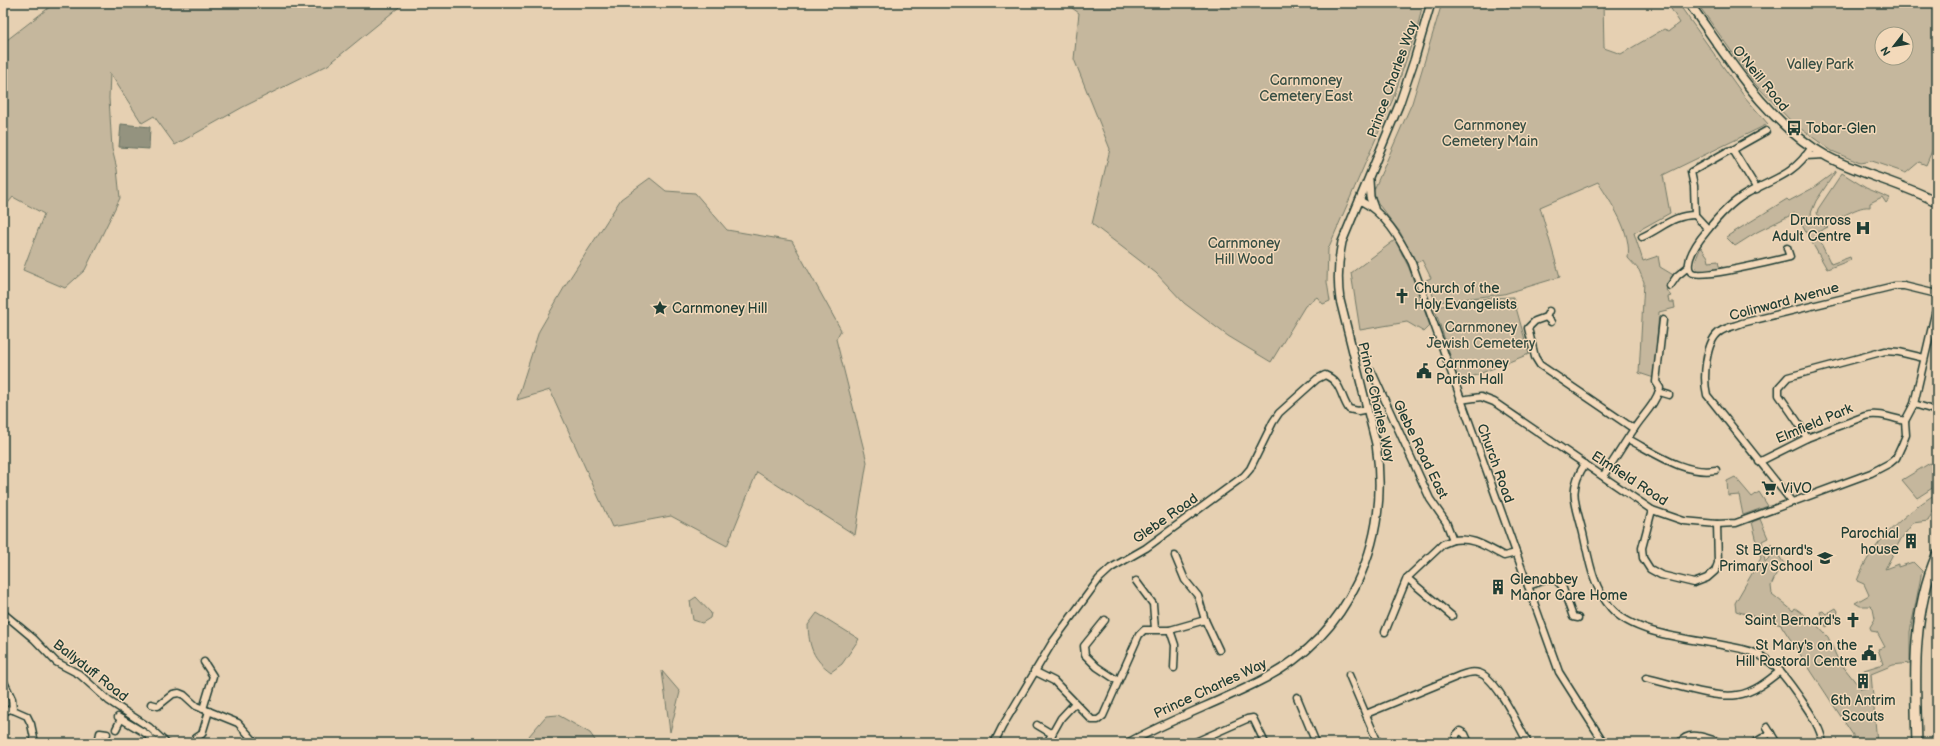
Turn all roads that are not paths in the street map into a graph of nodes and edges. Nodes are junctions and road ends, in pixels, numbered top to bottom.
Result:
1 (1431, 3) edge
2 (1689, 3) edge
3 (1766, 131) dead end
4 (1812, 147) junction
5 (1734, 150) junction
6 (1825, 155) junction
7 (1805, 156) junction
8 (1369, 177) junction
9 (1757, 189) junction
10 (1359, 200) junction
11 (1937, 202) edge
12 (1374, 208) junction
13 (1695, 215) junction
14 (1708, 229) junction
15 (1642, 237) dead end
16 (1787, 248) dead end
17 (1688, 267) junction
18 (1670, 286) dead end
19 (1937, 294) edge
20 (1937, 305) edge
21 (1549, 311) dead end
22 (1546, 317) junction
23 (1662, 320) dead end
24 (1551, 322) dead end
25 (1924, 358) junction
26 (1372, 372) dead end
27 (1659, 392) junction
28 (1670, 395) dead end
29 (1460, 400) junction
30 (1914, 404) junction
31 (1368, 409) junction
32 (1937, 411) edge
33 (1905, 421) junction
34 (1634, 428) junction
35 (1807, 438) junction
36 (1628, 439) junction
37 (1759, 462) junction
38 (1585, 464) junction
39 (1716, 470) dead end
40 (1603, 476) junction
41 (1792, 502) junction
42 (1652, 510) junction
43 (1717, 524) junction
44 (1453, 540) junction
45 (1516, 553) junction
46 (1937, 555) edge
47 (1175, 556) dead end
48 (1407, 578) junction
49 (1136, 581) dead end
50 (1528, 586) junction
51 (3, 613) edge
52 (1452, 616) dead end
53 (1573, 619) dead end
54 (1105, 620) dead end
55 (1205, 620) junction
56 (1155, 629) junction
57 (1170, 630) junction
58 (1384, 632) dead end
59 (1219, 650) dead end
60 (204, 662) dead end
61 (1174, 668) dead end
62 (1034, 671) junction
63 (1780, 671) junction
64 (1349, 675) dead end
65 (1646, 678) dead end
66 (3, 680) edge
67 (1118, 681) junction
68 (1297, 697) dead end
69 (1075, 703) junction
70 (151, 704) dead end
71 (158, 706) junction
72 (14, 710) junction
73 (206, 710) junction
74 (3, 712) edge
75 (162, 712) dead end
76 (1366, 714) junction
77 (1037, 725) dead end
78 (1767, 727) dead end
79 (116, 729) dead end
80 (1771, 733) junction
81 (107, 734) dead end
82 (1052, 734) junction
83 (1775, 740) dead end
84 (35, 743) edge
85 (98, 743) edge
86 (157, 743) edge
87 (166, 743) edge
88 (200, 743) edge
89 (256, 743) edge
90 (994, 743) edge
91 (1047, 743) edge
92 (1128, 743) edge
93 (1193, 743) edge
94 (1265, 743) edge
95 (1316, 743) edge
96 (1378, 743) edge
97 (1456, 743) edge
98 (1469, 743) edge
99 (1528, 743) edge
100 (1604, 743) edge
101 (1680, 743) edge
102 (1722, 743) edge
103 (1754, 743) edge
104 (1823, 743) edge
105 (1917, 743) edge

1 - 8 street, Prince Charles Way
2 - 4 main road, O'Neill Road
3 - 5 street
4 - 6 main road, O'Neill Road
4 - 7 street
5 - 9 street
5 - 13 street
6 - 7 street
6 - 11 main road, O'Neill Road
7 - 9 street
8 - 10 street, Prince Charles Way
8 - 12 street
9 - 14 street
10 - 12 street, Church Road
10 - 31 street, Prince Charles Way
12 - 29 street, Church Road
13 - 14 street
13 - 15 street
14 - 17 street
16 - 17 street
17 - 18 street
19 - 37 street, Colinward Avenue
20 - 25 street, Elmfield Road
21 - 22 street
22 - 24 street
22 - 34 street
23 - 27 street
25 - 30 street, Elmfield Road
25 - 35 street
26 - 44 street, Glebe Road East
27 - 28 street
27 - 34 street
29 - 38 street, Elmfield Road
29 - 45 street, Church Road
30 - 32 street
30 - 33 street, Elmfield Road
31 - 62 street, Glebe Road
31 - 92 street, Prince Charles Way
33 - 35 street, Elmfield Park
33 - 41 street, Elmfield Road
34 - 36 street
35 - 37 street, Elmfield Park
36 - 39 street
36 - 40 street
37 - 41 street, Colinward Avenue
38 - 40 street, Elmfield Road
38 - 63 street
40 - 42 street, Elmfield Road
41 - 43 street, Elmfield Road
42 - 43 street, Elmfield Road
42 - 43 street
44 - 45 street
44 - 48 street
45 - 50 street, Church Road
46 - 105 main road
47 - 55 street
48 - 52 street
48 - 58 street
49 - 56 street
50 - 53 street
50 - 100 street, Church Road
51 - 87 street, Ballyduff Road
54 - 67 street
55 - 57 street
55 - 59 street
56 - 57 street
56 - 67 street
57 - 61 street
60 - 73 street
62 - 69 street
62 - 90 street, Glebe Road
63 - 65 street
63 - 104 street
64 - 76 street
66 - 72 street
67 - 69 street
68 - 95 street
69 - 82 street
70 - 71 street
71 - 73 street
71 - 75 street
72 - 74 street
72 - 84 street
73 - 88 street
73 - 89 street
76 - 96 street
76 - 99 street
77 - 82 street
78 - 80 street
79 - 86 street
80 - 83 street
80 - 103 street
81 - 85 street
82 - 91 street
93 - 94 street
97 - 98 street
101 - 102 street

